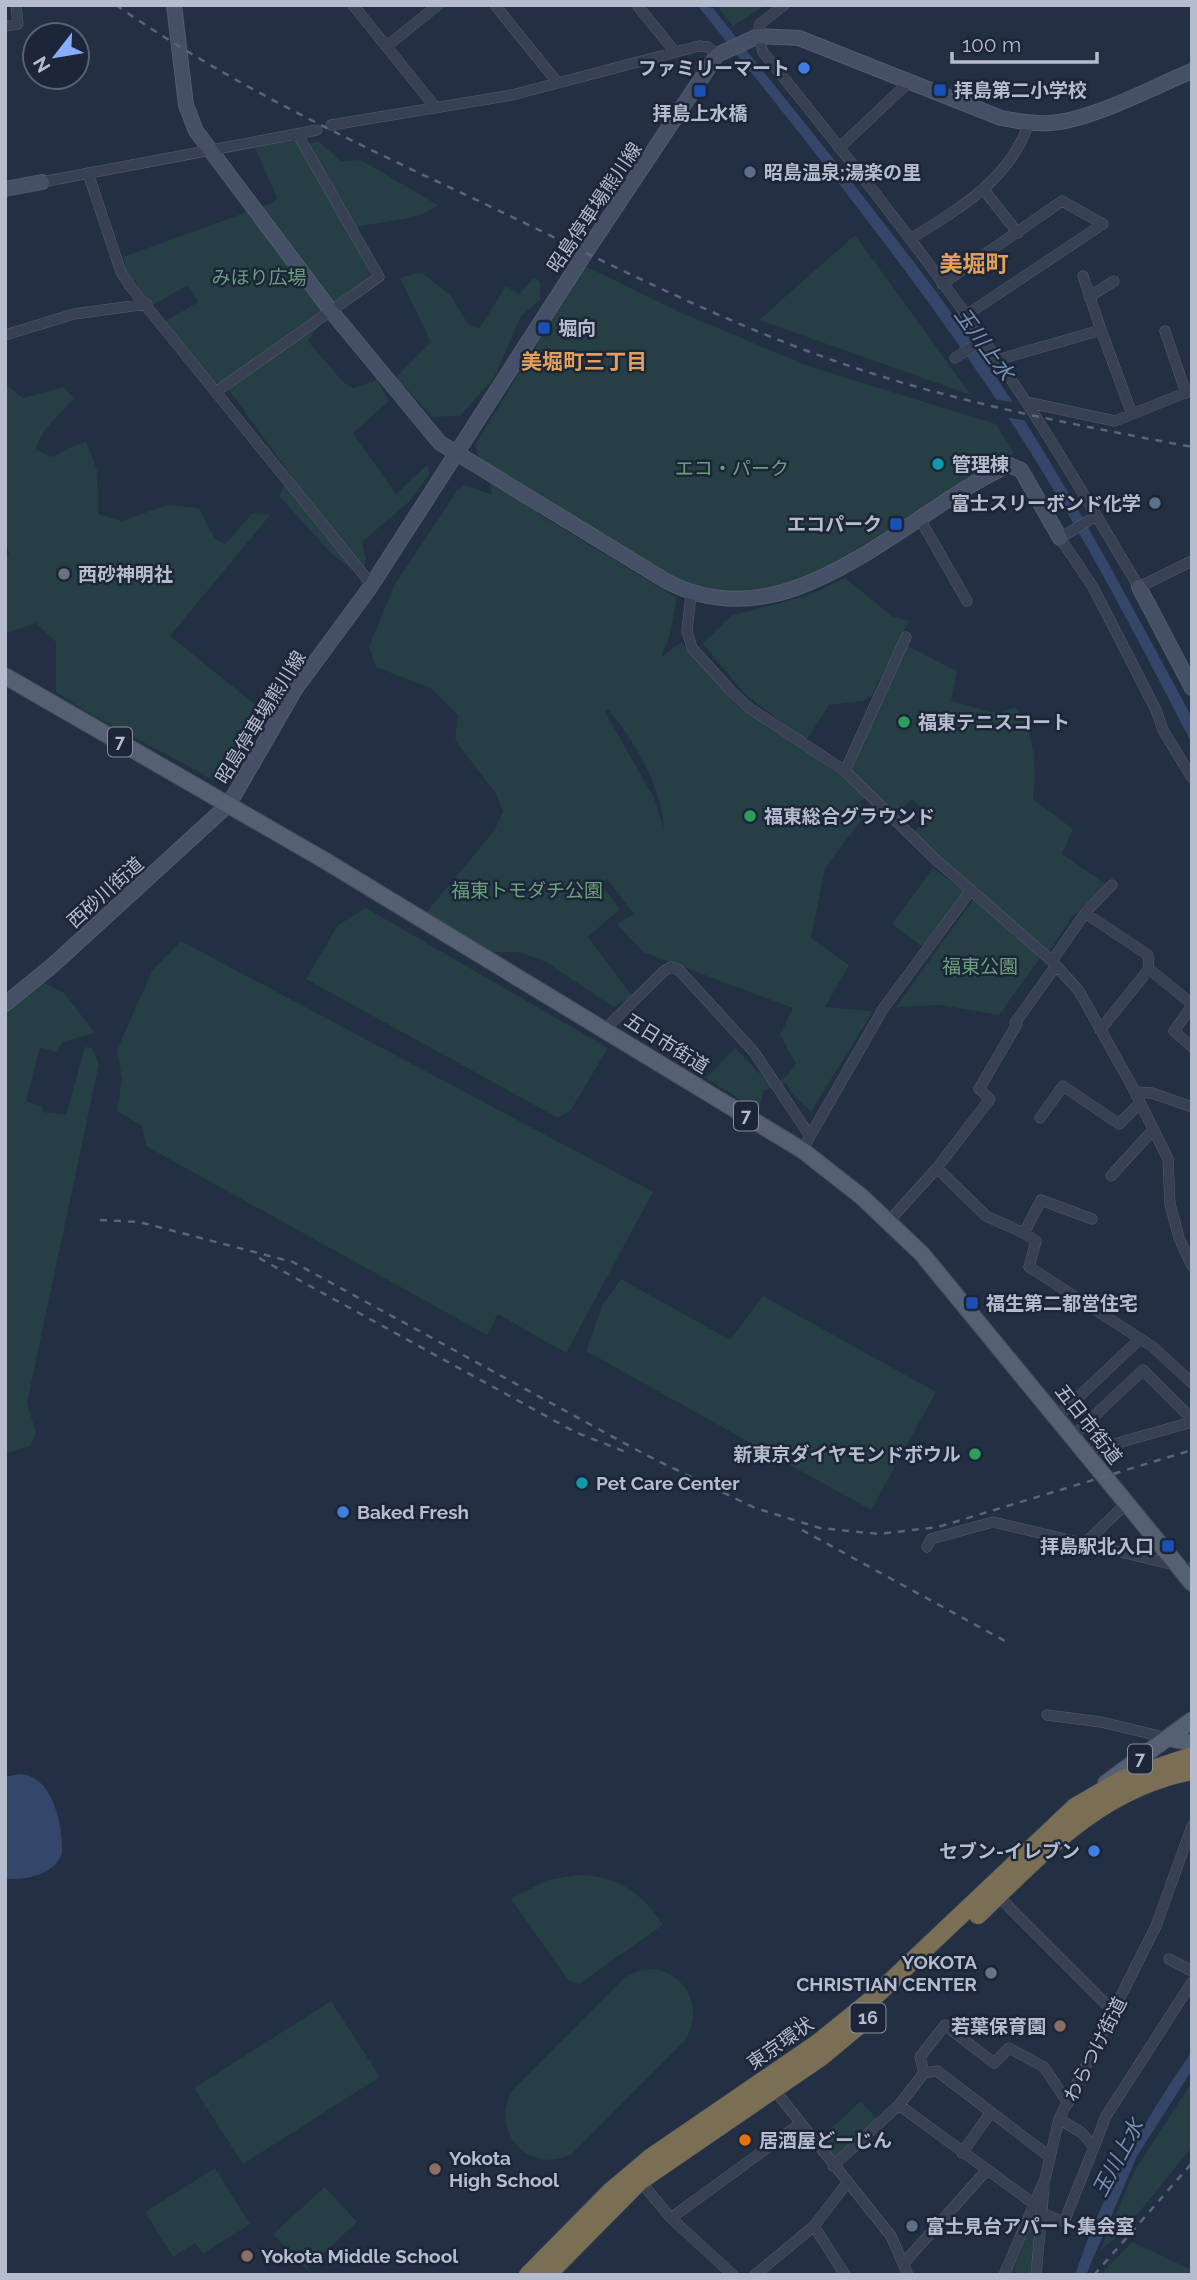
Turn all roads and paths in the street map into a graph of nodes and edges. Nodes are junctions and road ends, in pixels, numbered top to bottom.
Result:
1 (16, 5) edge
2 (174, 5) edge
3 (354, 5) edge
4 (438, 5) edge
5 (495, 5) edge
6 (637, 5) edge
7 (784, 5) edge
8 (5, 26) edge
9 (752, 38) junction
10 (387, 46) junction
11 (675, 52) junction
12 (722, 52) junction
13 (1192, 71) edge
14 (557, 82) junction
15 (909, 82) junction
16 (436, 108) junction
17 (1029, 122) junction
18 (331, 125) dead end
19 (317, 130) dead end
20 (298, 135) junction
21 (840, 147) junction
22 (209, 151) junction
23 (88, 173) junction
24 (41, 182) joint
25 (5, 190) edge
26 (984, 190) junction
27 (1018, 233) junction
28 (910, 239) junction
29 (1083, 276) dead end
30 (1114, 281) dead end
31 (942, 284) junction
32 (1089, 297) junction
33 (147, 304) junction
34 (331, 311) junction
35 (965, 316) junction
36 (1101, 330) junction
37 (1165, 331) dead end
38 (5, 335) edge
39 (982, 340) junction
40 (955, 358) dead end
41 (997, 360) junction
42 (217, 391) junction
43 (1189, 392) edge
44 (1026, 402) junction
45 (1132, 414) junction
46 (458, 455) junction
47 (920, 519) junction
48 (1092, 519) junction
49 (1063, 536) junction
50 (1192, 561) edge
51 (372, 585) junction
52 (1139, 587) junction
53 (691, 594) junction
54 (967, 601) dead end
55 (906, 637) dead end
56 (7, 681) edge
57 (1191, 686) edge
58 (845, 771) junction
59 (1192, 778) edge
60 (229, 804) junction
61 (1112, 885) dead end
62 (971, 890) junction
63 (1084, 913) junction
64 (1054, 964) junction
65 (1149, 969) junction
66 (5, 1004) edge
67 (1192, 1005) edge
68 (605, 1029) junction
69 (1100, 1030) junction
70 (1192, 1047) edge
71 (1136, 1092) junction
72 (1139, 1104) junction
73 (1192, 1107) edge
74 (1040, 1118) dead end
75 (1153, 1130) junction
76 (806, 1143) junction
77 (937, 1168) junction
78 (1111, 1176) dead end
79 (1092, 1219) dead end
80 (889, 1221) junction
81 (1024, 1233) junction
82 (1192, 1266) edge
83 (1140, 1339) junction
84 (1192, 1383) edge
85 (1057, 1417) junction
86 (1192, 1421) edge
87 (1073, 1436) junction
88 (1088, 1455) junction
89 (1126, 1504) junction
90 (1085, 1543) junction
91 (927, 1547) dead end
92 (1185, 1567) edge
93 (1192, 1583) edge
94 (1047, 1715) dead end
95 (1192, 1720) edge
96 (1168, 1738) junction
97 (1192, 1743) edge
98 (1192, 1756) edge
99 (1192, 1770) edge
100 (1088, 1798) junction
101 (1192, 1826) edge
102 (998, 1896) junction
103 (1169, 1959) dead end
104 (1192, 1971) edge
105 (1192, 1982) edge
106 (1114, 2012) junction
107 (924, 2073) junction
108 (773, 2088) junction
109 (1068, 2103) junction
110 (899, 2105) junction
111 (990, 2112) junction
112 (1059, 2119) junction
113 (800, 2124) junction
114 (1094, 2147) junction
115 (962, 2153) junction
116 (1050, 2157) junction
117 (833, 2166) junction
118 (986, 2171) junction
119 (1045, 2179) junction
120 (640, 2181) junction
121 (847, 2183) junction
122 (1034, 2204) junction
123 (1042, 2213) junction
124 (671, 2218) junction
125 (814, 2226) junction
126 (903, 2264) junction
127 (538, 2273) edge
128 (733, 2275) edge
129 (755, 2275) edge
130 (845, 2275) edge
131 (908, 2275) edge
132 (1004, 2275) edge
133 (1036, 2275) edge

1 - 8 street
2 - 22 street
3 - 10 street
4 - 10 street
5 - 14 street
6 - 11 street
7 - 9 street
9 - 12 street
9 - 15 street
9 - 21 street
10 - 16 street
11 - 12 street
11 - 14 street
12 - 46 street, 昭島停車場熊川線
13 - 17 street
14 - 16 street
15 - 17 street
15 - 21 street
16 - 18 street
17 - 26 street
19 - 20 street
20 - 22 street
20 - 34 street
21 - 28 street
22 - 23 street
22 - 34 street
23 - 24 street
23 - 33 street
24 - 25 street
26 - 27 street
26 - 28 street
27 - 31 street
27 - 35 street
28 - 31 street
29 - 32 street
30 - 32 street
31 - 35 street
32 - 36 street
33 - 38 street
33 - 42 street
34 - 42 street
34 - 46 street
35 - 39 street
36 - 41 street
36 - 45 street
37 - 43 street
39 - 40 street
39 - 41 street
41 - 44 street
42 - 51 street
43 - 45 street
44 - 45 street
44 - 48 street
46 - 51 street, 昭島停車場熊川線
46 - 53 street
47 - 49 street
47 - 53 street
47 - 54 street
48 - 49 street
48 - 52 street
49 - 59 street
50 - 52 street
51 - 60 street, 昭島停車場熊川線
52 - 57 street
53 - 58 street
55 - 58 street
56 - 60 main road, 五日市街道 / 7
58 - 62 street
60 - 66 street, 西砂川街道
60 - 68 main road, 五日市街道 / 7
61 - 63 street
62 - 64 street
62 - 76 street
63 - 64 street
63 - 65 street
64 - 69 street
64 - 77 street
65 - 67 street
65 - 69 street
67 - 70 street
68 - 76 main road, 五日市街道 / 7
68 - 76 street
69 - 71 street
71 - 72 street
71 - 73 street
72 - 74 street
72 - 75 street
75 - 78 street
75 - 82 street
76 - 80 main road, 五日市街道 / 7
77 - 80 street
77 - 81 street
79 - 81 street
80 - 85 main road, 五日市街道 / 7
81 - 83 street
83 - 84 street
83 - 85 street
85 - 87 main road, 五日市街道 / 7
86 - 87 street
86 - 88 street
87 - 88 main road, 五日市街道 / 7
88 - 89 main road, 五日市街道 / 7
89 - 90 street
89 - 92 main road, 五日市街道 / 7
90 - 91 street
90 - 92 street
92 - 93 main road, 五日市街道 / 7
94 - 96 street
95 - 96 main road, 7
96 - 97 main road
96 - 100 main road, 7
98 - 100 highway, 東京環状 / 16
99 - 102 highway, 東京環状 / 16
100 - 127 highway, 東京環状 / 16
101 - 106 street, わらつけ街道
102 - 106 street
102 - 108 highway, 東京環状 / 16
103 - 104 street
105 - 114 street
106 - 109 street, わらつけ街道
107 - 109 street
107 - 110 street
107 - 111 street
108 - 113 street
108 - 120 highway, 東京環状 / 16
109 - 112 street, わらつけ街道
110 - 115 street
110 - 117 street
111 - 115 street
111 - 116 street
112 - 114 street
112 - 116 street, わらつけ街道
113 - 117 street
113 - 124 street
114 - 123 street
115 - 118 street
116 - 119 street, わらつけ街道
117 - 121 street
118 - 122 street
118 - 126 street
119 - 122 street, わらつけ街道
119 - 123 street
120 - 124 street
120 - 127 highway, 東京環状 / 16
121 - 125 street
121 - 126 street
122 - 132 street, わらつけ街道
123 - 133 street
124 - 128 street
125 - 129 street
125 - 130 street
126 - 131 street

